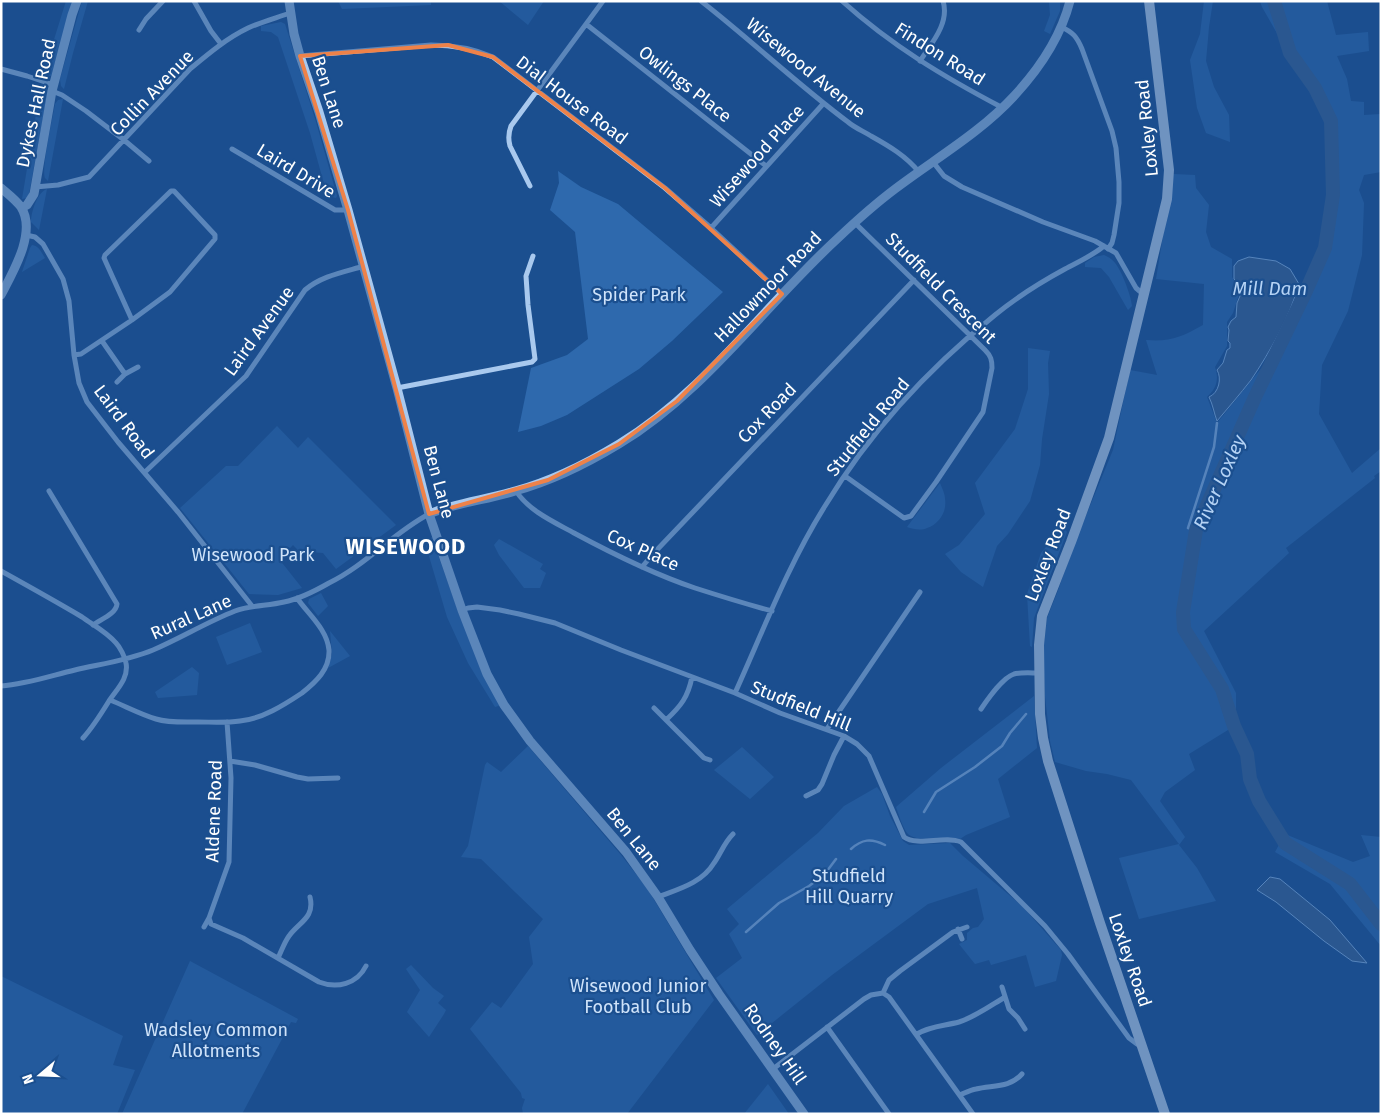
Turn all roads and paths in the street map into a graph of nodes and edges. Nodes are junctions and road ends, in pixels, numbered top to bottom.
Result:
1 (77, 1) edge
2 (163, 1) edge
3 (194, 1) edge
4 (289, 1) edge
5 (604, 1) edge
6 (701, 1) edge
7 (842, 1) edge
8 (943, 1) edge
9 (1070, 1) edge
10 (1149, 1) edge
11 (290, 13) junction
12 (586, 24) junction
13 (1061, 27) junction
14 (139, 30) dead end
15 (221, 44) junction
16 (300, 56) junction
17 (920, 61) junction
18 (1, 69) edge
19 (53, 88) junction
20 (537, 90) junction
21 (823, 104) junction
22 (1002, 108) junction
23 (124, 140) junction
24 (232, 149) dead end
25 (149, 161) dead end
26 (933, 162) junction
27 (766, 166) junction
28 (919, 172) junction
29 (530, 186) dead end
30 (35, 187) junction
31 (1, 188) edge
32 (22, 208) junction
33 (348, 210) junction
34 (855, 222) junction
35 (711, 228) junction
36 (26, 235) junction
37 (1106, 247) junction
38 (533, 256) dead end
39 (364, 266) junction
40 (914, 280) junction
41 (782, 294) junction
42 (1143, 294) junction
43 (1, 295) edge
44 (132, 320) junction
45 (970, 335) junction
46 (102, 341) junction
47 (74, 355) junction
48 (138, 367) dead end
49 (124, 374) junction
50 (117, 382) dead end
51 (397, 388) junction
52 (145, 472) junction
53 (845, 476) junction
54 (49, 491) dead end
55 (516, 491) junction
56 (430, 514) junction
57 (642, 567) junction
58 (1, 571) edge
59 (920, 592) dead end
60 (297, 598) junction
61 (252, 606) junction
62 (462, 610) junction
63 (772, 612) junction
64 (93, 625) junction
65 (125, 658) junction
66 (1039, 673) junction
67 (692, 677) junction
68 (1, 686) edge
69 (735, 694) junction
70 (110, 700) junction
71 (654, 708) dead end
72 (981, 709) dead end
73 (666, 720) junction
74 (227, 722) junction
75 (827, 729) junction
76 (844, 736) junction
77 (83, 738) dead end
78 (710, 760) dead end
79 (230, 761) junction
80 (338, 778) dead end
81 (806, 796) dead end
82 (732, 834) dead end
83 (310, 897) dead end
84 (658, 897) junction
85 (209, 918) junction
86 (967, 927) dead end
87 (204, 928) dead end
88 (958, 929) junction
89 (962, 939) dead end
90 (278, 958) junction
91 (366, 966) dead end
92 (1002, 987) dead end
93 (883, 993) junction
94 (719, 994) joint
95 (1005, 997) junction
96 (827, 1027) junction
97 (1025, 1029) dead end
98 (917, 1034) junction
99 (1142, 1046) junction
100 (773, 1069) junction
101 (1022, 1074) dead end
102 (960, 1095) junction
103 (804, 1114) edge
104 (889, 1114) edge
105 (974, 1114) edge
106 (1165, 1114) edge

1 - 19 street, Dykes Hall Road
2 - 14 street
3 - 15 street
4 - 11 street, Ben Lane
5 - 12 street
6 - 21 street, Wisewood Avenue
7 - 17 street, Findon Road
8 - 17 street
9 - 13 street, Hallowmoor Road
10 - 42 main road, Loxley Road
11 - 15 street, Collin Avenue
11 - 16 street, Ben Lane
12 - 20 street
12 - 27 street, Owlings Place
13 - 22 street, Hallowmoor Road
13 - 37 street
15 - 23 street, Collin Avenue
16 - 20 street, Dial House Road
16 - 33 street, Ben Lane
17 - 22 street, Findon Road
18 - 19 street
19 - 23 street
19 - 30 street, Dykes Hall Road
20 - 29 street
20 - 35 street, Dial House Road
21 - 27 street, Wisewood Place
21 - 28 street, Wisewood Avenue
22 - 26 street, Hallowmoor Road
23 - 25 street
23 - 30 street, Collin Avenue
24 - 33 street, Laird Drive
26 - 28 street, Hallowmoor Road
26 - 37 street
27 - 35 street, Wisewood Place
28 - 34 street, Hallowmoor Road
30 - 32 street, Dykes Hall Road
31 - 32 street
32 - 36 street
33 - 39 street, Ben Lane
34 - 40 street, Studfield Crescent
34 - 41 street, Hallowmoor Road
35 - 41 street, Dial House Road
36 - 43 street
36 - 47 street, Laird Road
37 - 42 street
37 - 45 street, Studfield Road
38 - 51 street
39 - 51 street, Ben Lane
39 - 52 street, Laird Avenue
40 - 45 street, Studfield Crescent
40 - 57 street, Cox Road
41 - 55 street, Hallowmoor Road
42 - 66 main road, Loxley Road
44 - 44 street
44 - 46 street
45 - 53 street, Studfield Road
45 - 53 street, Studfield Crescent
46 - 47 street
46 - 49 street
47 - 52 street, Laird Road
48 - 49 street
49 - 50 street
51 - 56 street, Ben Lane
52 - 61 street, Laird Road
53 - 63 street, Studfield Road
54 - 64 street
55 - 56 street, Hallowmoor Road
55 - 57 street, Cox Place
56 - 60 street, Rural Lane
56 - 62 street, Ben Lane
57 - 63 street, Cox Place
58 - 64 street
59 - 75 street
60 - 61 street, Rural Lane
60 - 74 street
61 - 65 street, Rural Lane
62 - 67 street, Studfield Hill
62 - 84 street, Ben Lane
63 - 69 street, Studfield Road
64 - 65 street
65 - 68 street, Rural Lane
65 - 70 street
66 - 72 street
66 - 99 main road, Loxley Road
67 - 69 street, Studfield Hill
67 - 73 street
69 - 75 street, Studfield Hill
70 - 74 street
70 - 77 street
71 - 73 street
73 - 78 street
74 - 79 street, Aldene Road
75 - 76 street, Studfield Hill
76 - 81 street
76 - 99 street, Studfield Hill
79 - 80 street
79 - 85 street, Aldene Road
82 - 84 street
83 - 90 street
84 - 94 street, Ben Lane
85 - 87 street, Aldene Road
85 - 90 street
86 - 88 street
88 - 89 street
88 - 93 street
90 - 91 street
92 - 95 street
93 - 96 street
93 - 98 street
94 - 100 street, Rodney Hill
95 - 97 street
95 - 98 street
96 - 100 street
96 - 104 street
98 - 102 street
99 - 106 main road, Loxley Road
100 - 103 street, Rodney Hill
101 - 102 street
102 - 105 street

